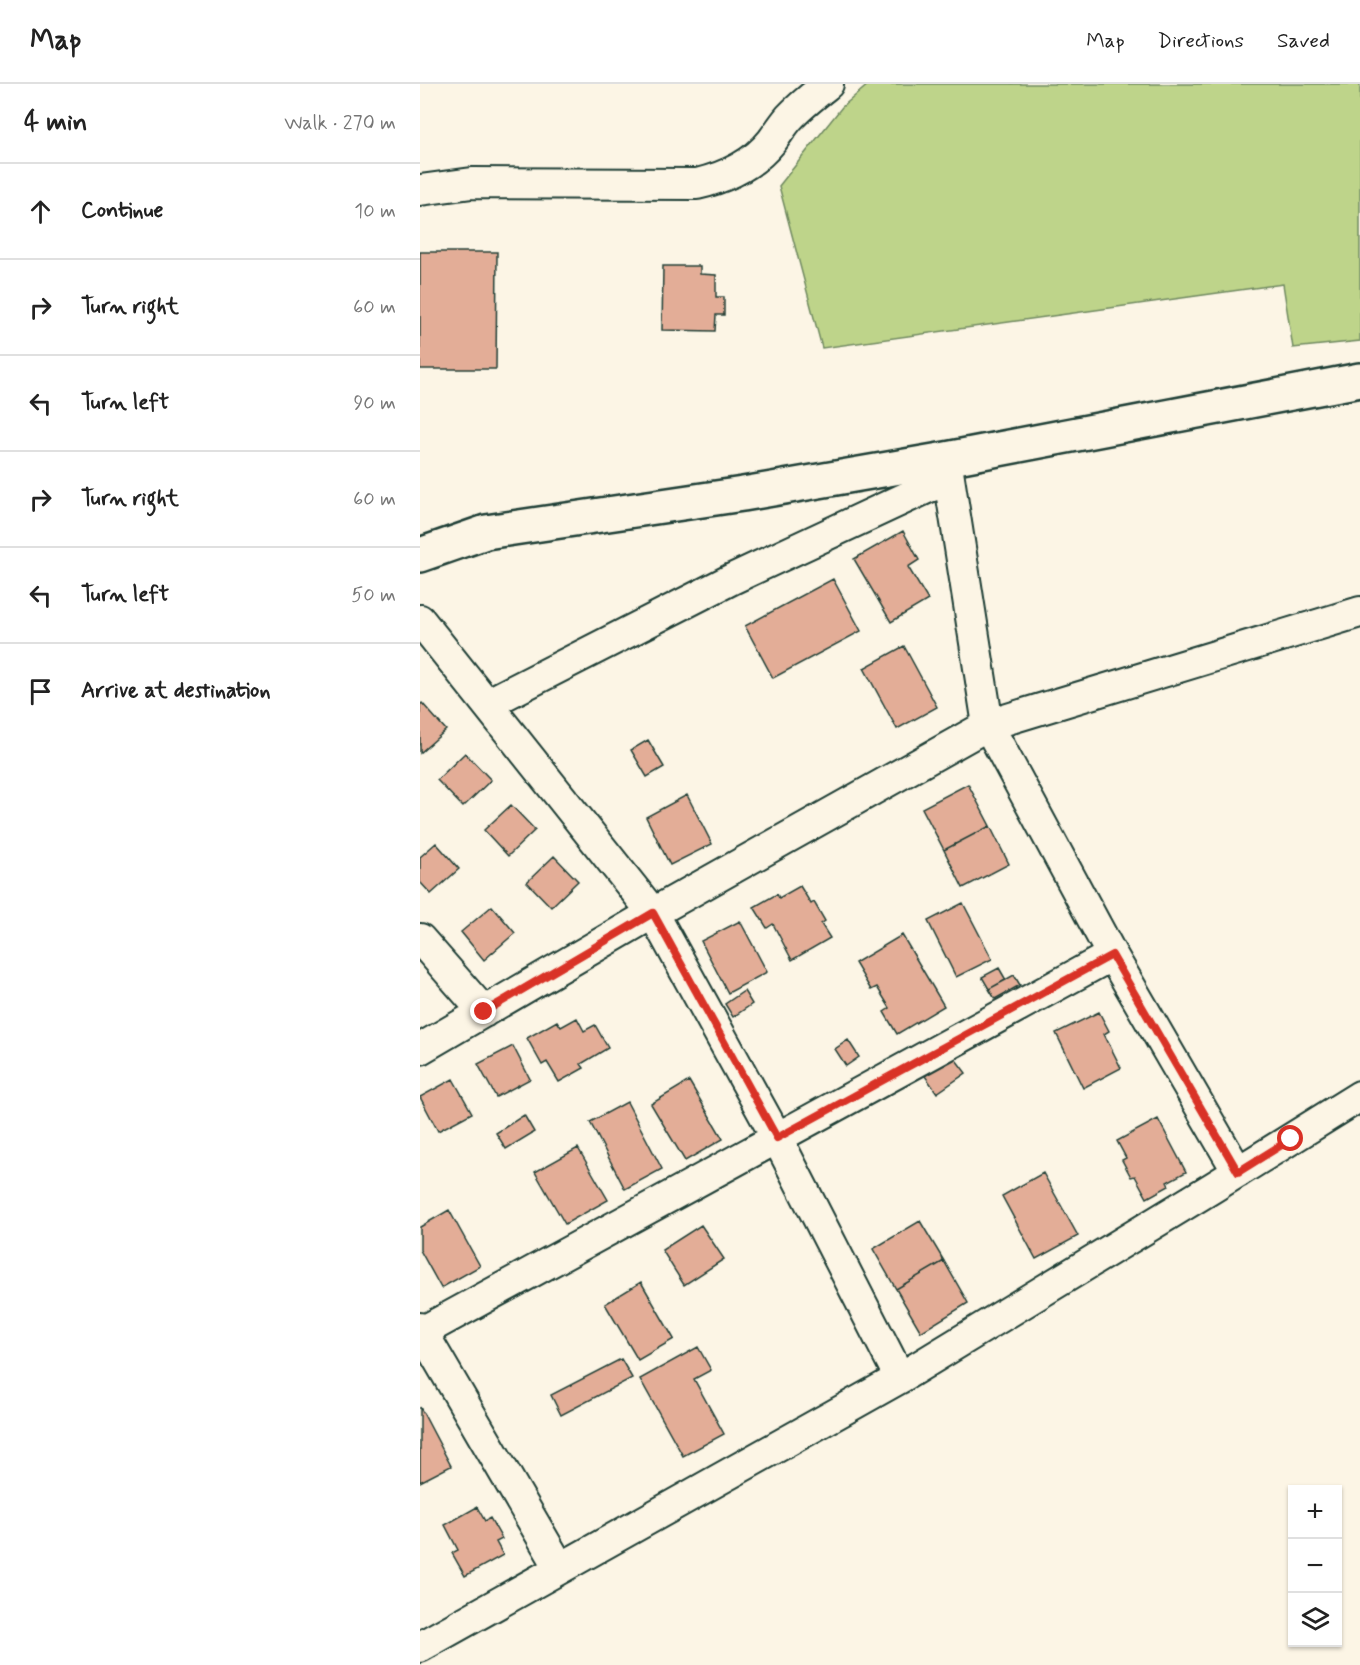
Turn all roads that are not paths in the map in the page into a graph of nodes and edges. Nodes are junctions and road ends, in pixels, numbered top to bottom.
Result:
1 (828, 84) edge
2 (420, 190) edge
3 (1360, 380) edge
4 (947, 470) junction
5 (420, 555) edge
6 (1360, 612) edge
7 (420, 620) edge
8 (487, 704) junction
9 (988, 725) junction
10 (653, 913) junction
11 (420, 939) edge
12 (1112, 955) junction
13 (484, 1012) junction
14 (420, 1049) edge
15 (1360, 1096) edge
16 (777, 1138) junction
17 (1238, 1172) junction
18 (421, 1331) edge
19 (900, 1378) junction
20 (560, 1568) junction
21 (420, 1647) edge

1 - 2 street
3 - 4 main road
4 - 5 main road
4 - 8 street
4 - 9 street
6 - 9 street
7 - 8 street
8 - 10 street
9 - 10 street
9 - 12 street
10 - 13 street
10 - 16 street
11 - 13 street
12 - 16 street
12 - 17 street
13 - 14 street
15 - 17 street
16 - 18 street
16 - 19 street
17 - 19 street
18 - 20 street
19 - 20 street
20 - 21 street

